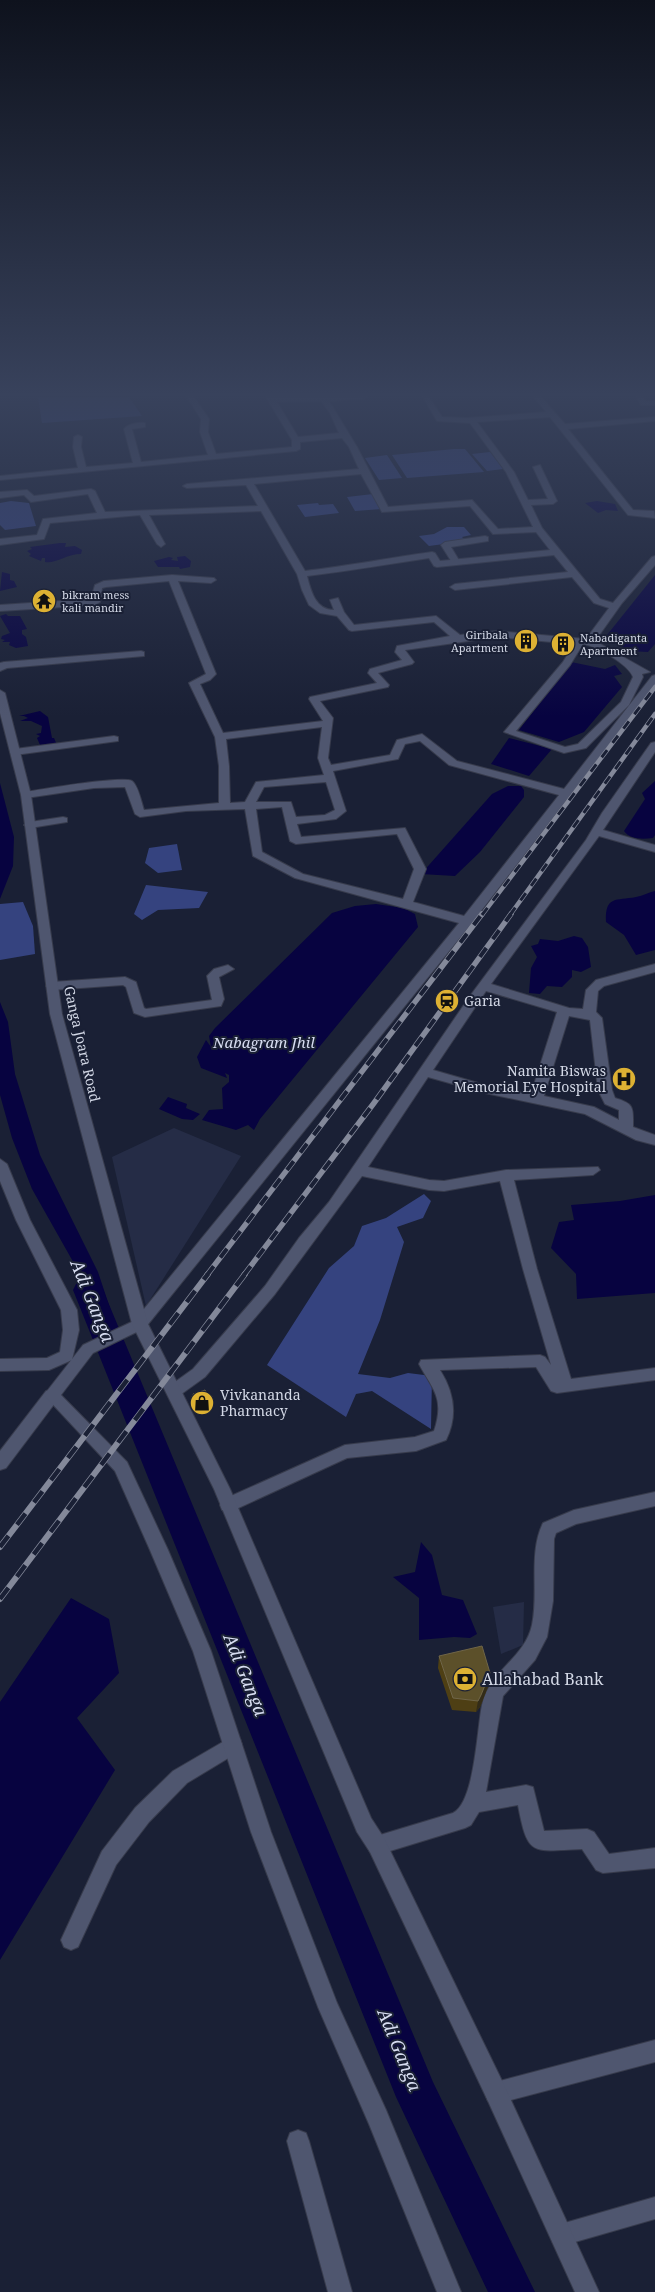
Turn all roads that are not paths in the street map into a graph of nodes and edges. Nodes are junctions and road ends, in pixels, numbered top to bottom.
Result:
1 (97, 504) edge
2 (261, 504) edge
3 (383, 504) edge
4 (451, 504) edge
5 (474, 504) edge
6 (527, 504) edge
7 (622, 504) edge
8 (263, 508) junction
9 (143, 512) junction
10 (102, 515) junction
11 (655, 515) edge
12 (538, 529) junction
13 (486, 539) dead end
14 (0, 542) edge
15 (160, 544) dead end
16 (556, 552) junction
17 (655, 559) edge
18 (456, 562) junction
19 (302, 574) junction
20 (574, 574) junction
21 (172, 578) junction
22 (211, 580) dead end
23 (455, 587) dead end
24 (335, 600) dead end
25 (614, 607) junction
26 (0, 608) edge
27 (340, 613) junction
28 (458, 638) junction
29 (585, 642) junction
30 (141, 654) dead end
31 (0, 668) edge
32 (635, 669) junction
33 (655, 676) edge
34 (0, 694) edge
35 (327, 724) junction
36 (220, 737) junction
37 (114, 739) dead end
38 (655, 745) edge
39 (15, 752) junction
40 (327, 773) junction
41 (566, 793) junction
42 (26, 795) junction
43 (250, 804) junction
44 (225, 806) junction
45 (63, 820) dead end
46 (291, 821) junction
47 (30, 825) junction
48 (596, 832) junction
49 (655, 849) edge
50 (407, 903) junction
51 (467, 921) junction
52 (655, 968) edge
53 (228, 970) dead end
54 (52, 986) junction
55 (484, 986) junction
56 (564, 1012) junction
57 (588, 1014) junction
58 (426, 1072) junction
59 (536, 1100) junction
60 (626, 1130) junction
61 (655, 1140) edge
62 (0, 1164) edge
63 (359, 1170) junction
64 (593, 1170) dead end
65 (506, 1175) junction
66 (140, 1324) junction
67 (70, 1362) junction
68 (0, 1365) edge
69 (655, 1374) edge
70 (565, 1386) junction
71 (174, 1391) junction
72 (52, 1395) junction
73 (0, 1463) edge
74 (655, 1499) edge
75 (228, 1505) junction
76 (233, 1745) junction
77 (474, 1804) junction
78 (377, 1845) junction
79 (655, 1858) edge
80 (71, 1940) dead end
81 (655, 2050) edge
82 (496, 2093) junction
83 (298, 2141) dead end
84 (655, 2208) edge
85 (561, 2234) junction
86 (340, 2292) edge
87 (449, 2292) edge
88 (587, 2292) edge

1 - 10 street
2 - 8 street
3 - 4 street
5 - 12 street
6 - 12 street
7 - 11 street
8 - 9 street
8 - 19 street
9 - 10 street
9 - 15 street
10 - 14 street
12 - 16 street
13 - 18 street
16 - 18 street
16 - 20 street
17 - 25 street
18 - 19 street
19 - 27 street
20 - 23 street
20 - 25 street
21 - 22 street
21 - 26 street
21 - 36 street
24 - 27 street
25 - 29 street
27 - 28 street
28 - 29 street
28 - 35 street
29 - 32 street
29 - 32 street
30 - 31 street
32 - 33 street
33 - 41 street
34 - 39 street, Ganga Joara Road
35 - 36 street
35 - 40 street
36 - 44 street
37 - 39 street
38 - 48 street
39 - 42 street, Ganga Joara Road
40 - 41 street
40 - 43 street
40 - 46 street
41 - 51 street
42 - 44 street
42 - 47 street, Ganga Joara Road
43 - 44 street
43 - 46 street
43 - 50 street
45 - 47 street
46 - 50 street
47 - 54 street, Ganga Joara Road
48 - 49 street
48 - 55 street
50 - 51 street
51 - 66 street
52 - 57 street
53 - 54 street
54 - 66 street, Ganga Joara Road
55 - 56 street
55 - 58 street
56 - 57 street
56 - 59 street
57 - 60 street
58 - 59 street
58 - 63 street
59 - 60 street
60 - 61 street
62 - 67 street
63 - 65 street
63 - 71 street
64 - 65 street
65 - 70 street
66 - 67 street
66 - 71 street, Ganga Joara Road
67 - 68 street
67 - 72 street
69 - 70 street
70 - 75 street
71 - 75 street, Ganga Joara Road
72 - 73 street
72 - 76 street
74 - 77 street
75 - 78 street, Ganga Joara Road
76 - 80 street
76 - 87 street
77 - 78 street
77 - 79 street
78 - 82 street, Ganga Joara Road
81 - 82 street
82 - 85 street, Ganga Joara Road
83 - 86 street
84 - 85 street
85 - 88 street, Ganga Joara Road

